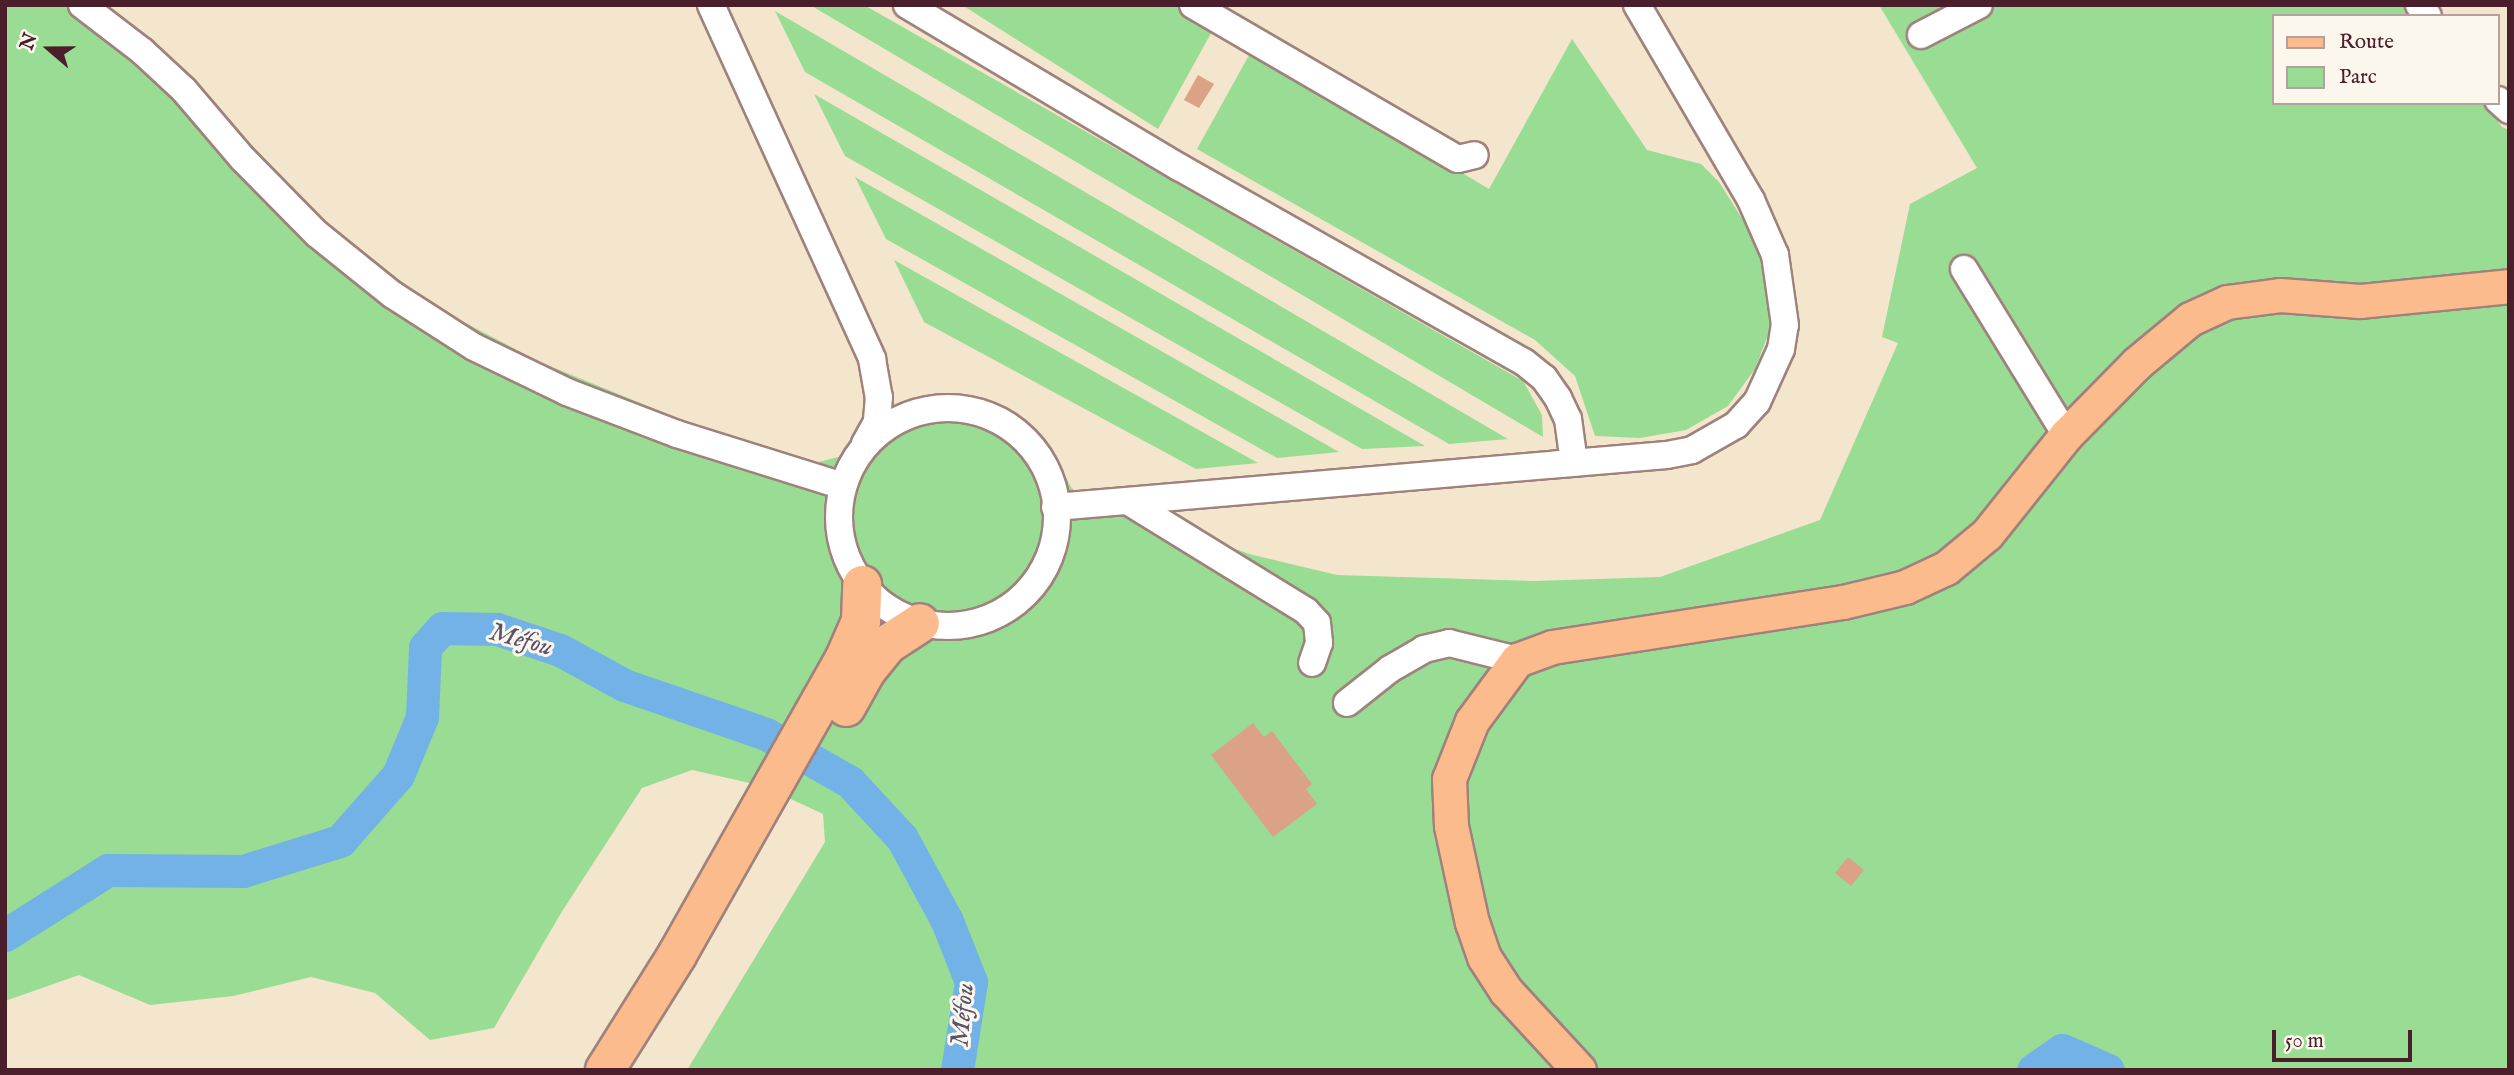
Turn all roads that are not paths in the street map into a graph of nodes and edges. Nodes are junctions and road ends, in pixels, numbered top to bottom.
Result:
1 (82, 5) edge
2 (711, 5) edge
3 (1193, 5) edge
4 (1637, 5) edge
5 (1979, 5) edge
6 (912, 6) edge
7 (1921, 35) dead end
8 (1475, 155) dead end
9 (1964, 269) dead end
10 (2509, 286) edge
11 (2066, 435) junction
12 (862, 450) junction
13 (1574, 463) junction
14 (844, 486) junction
15 (1129, 502) junction
16 (1055, 507) junction
17 (862, 585) junction
18 (920, 623) junction
19 (1517, 660) junction
20 (1312, 663) dead end
21 (855, 666) junction
22 (1347, 703) dead end
23 (743, 861) junction
24 (605, 1070) edge
25 (634, 1070) edge
26 (1579, 1070) edge

1 - 14 street
2 - 12 street
3 - 8 street
4 - 13 street
5 - 7 street
6 - 13 street
9 - 11 street
10 - 11 main road
11 - 19 main road
12 - 14 street
12 - 16 street
13 - 15 street
14 - 17 street
15 - 16 street
15 - 20 street
16 - 18 street
17 - 18 street
17 - 21 highway
18 - 21 highway
19 - 22 street
19 - 26 main road
21 - 23 highway
23 - 24 highway
23 - 25 highway

